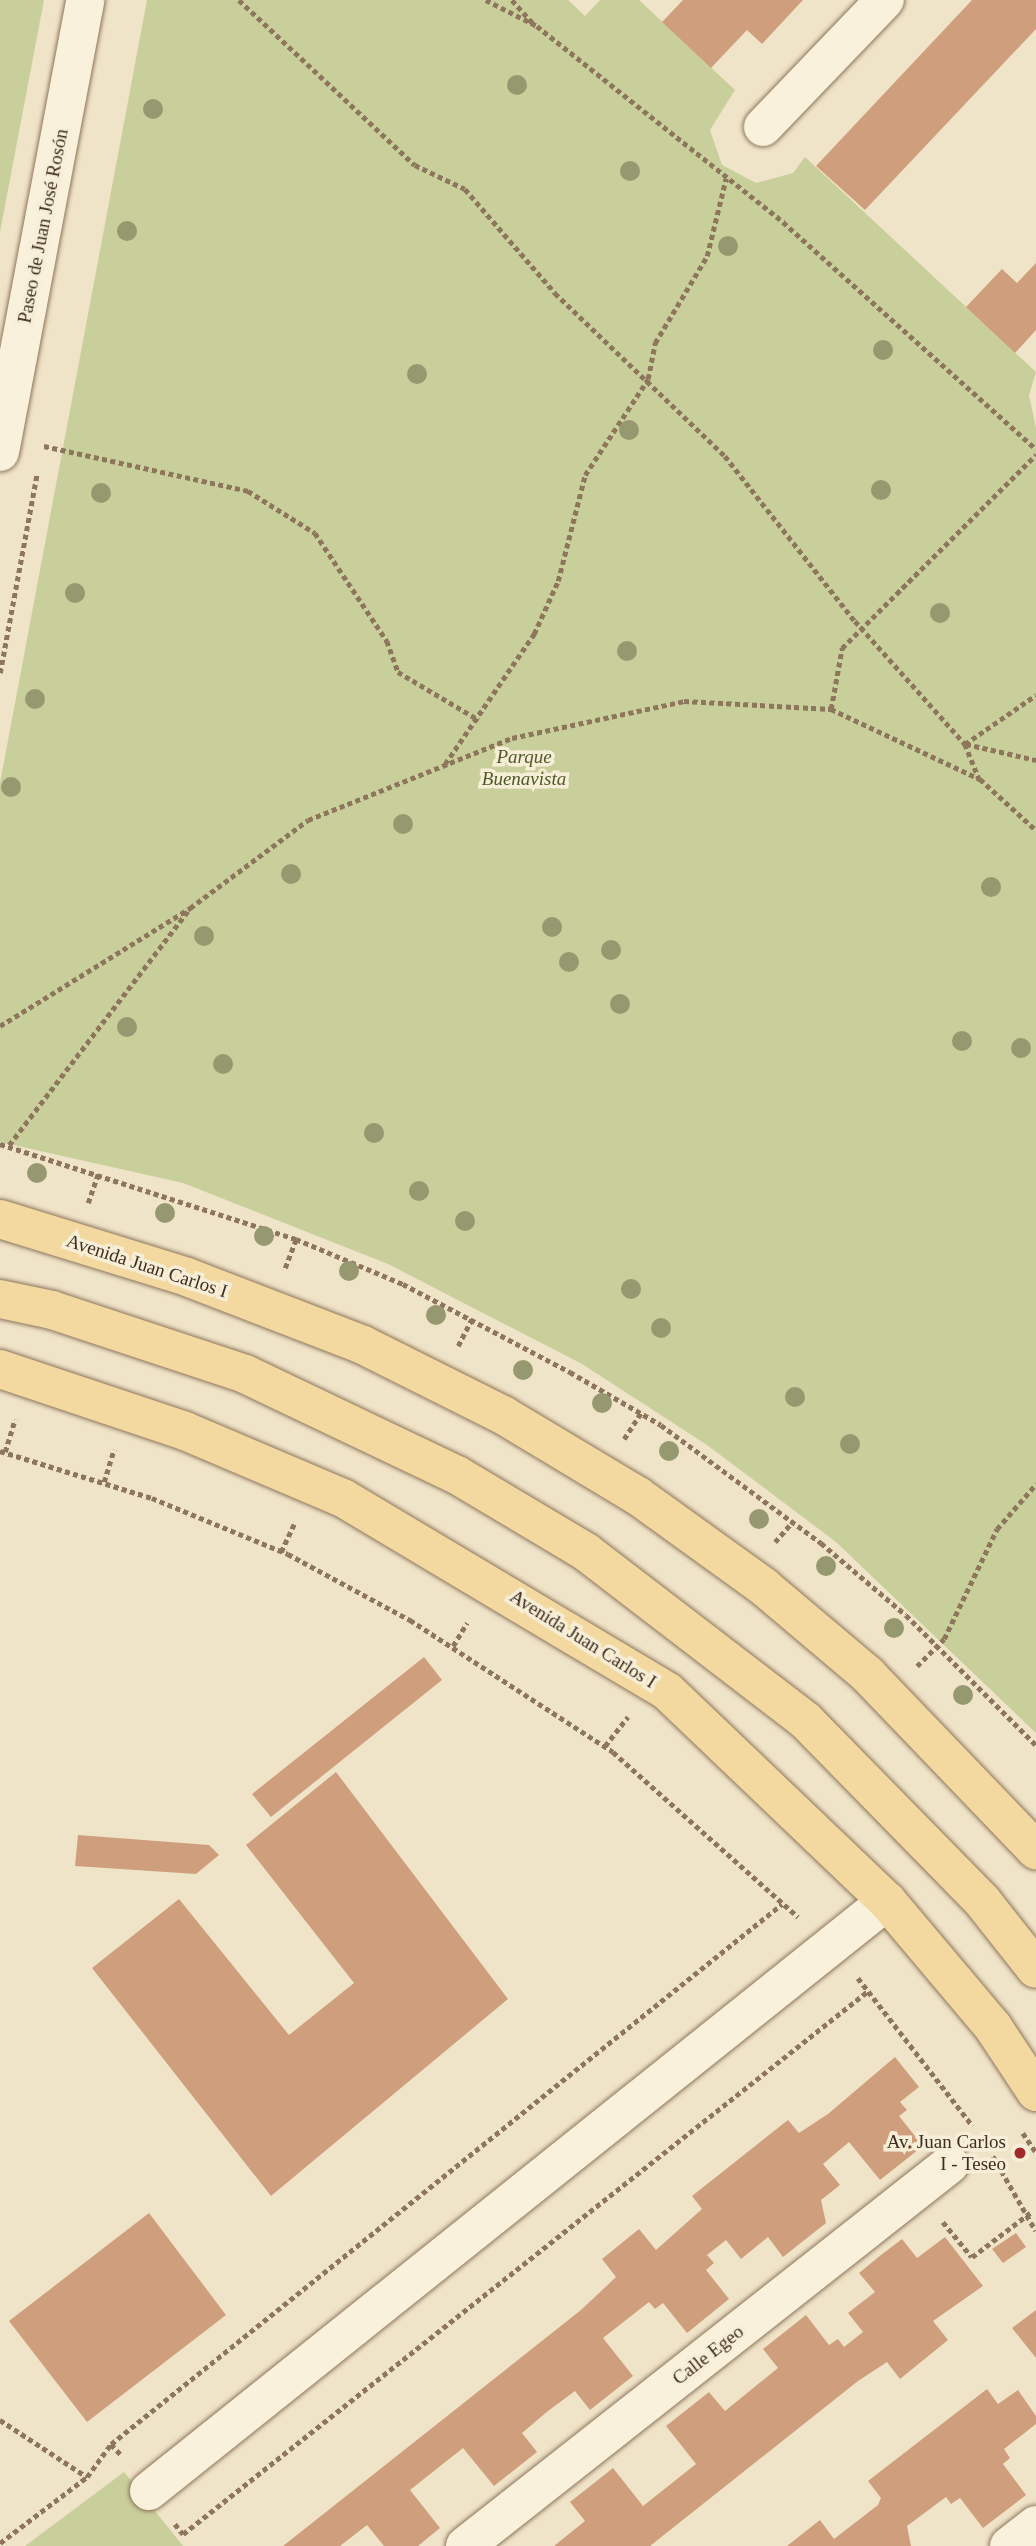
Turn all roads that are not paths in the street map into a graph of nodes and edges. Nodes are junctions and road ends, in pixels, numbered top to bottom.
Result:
1 (85, 0) edge
2 (885, 0) edge
3 (763, 127) dead end
4 (0, 452) edge
5 (0, 1219) edge
6 (0, 1300) edge
7 (0, 1369) edge
8 (1036, 1850) edge
9 (887, 1901) junction
10 (1036, 1969) edge
11 (1036, 2092) edge
12 (950, 2164) dead end
13 (149, 2491) road end
14 (1036, 2525) edge
15 (465, 2546) edge
16 (1009, 2546) edge

1 - 4 street, Paseo de Juan José Rosón
2 - 3 street
5 - 8 main road, Avenida Juan Carlos I
6 - 10 main road
7 - 9 main road, Avenida Juan Carlos I
9 - 11 main road, Avenida Juan Carlos I
9 - 13 street
12 - 15 street, Calle Egeo
14 - 16 street

